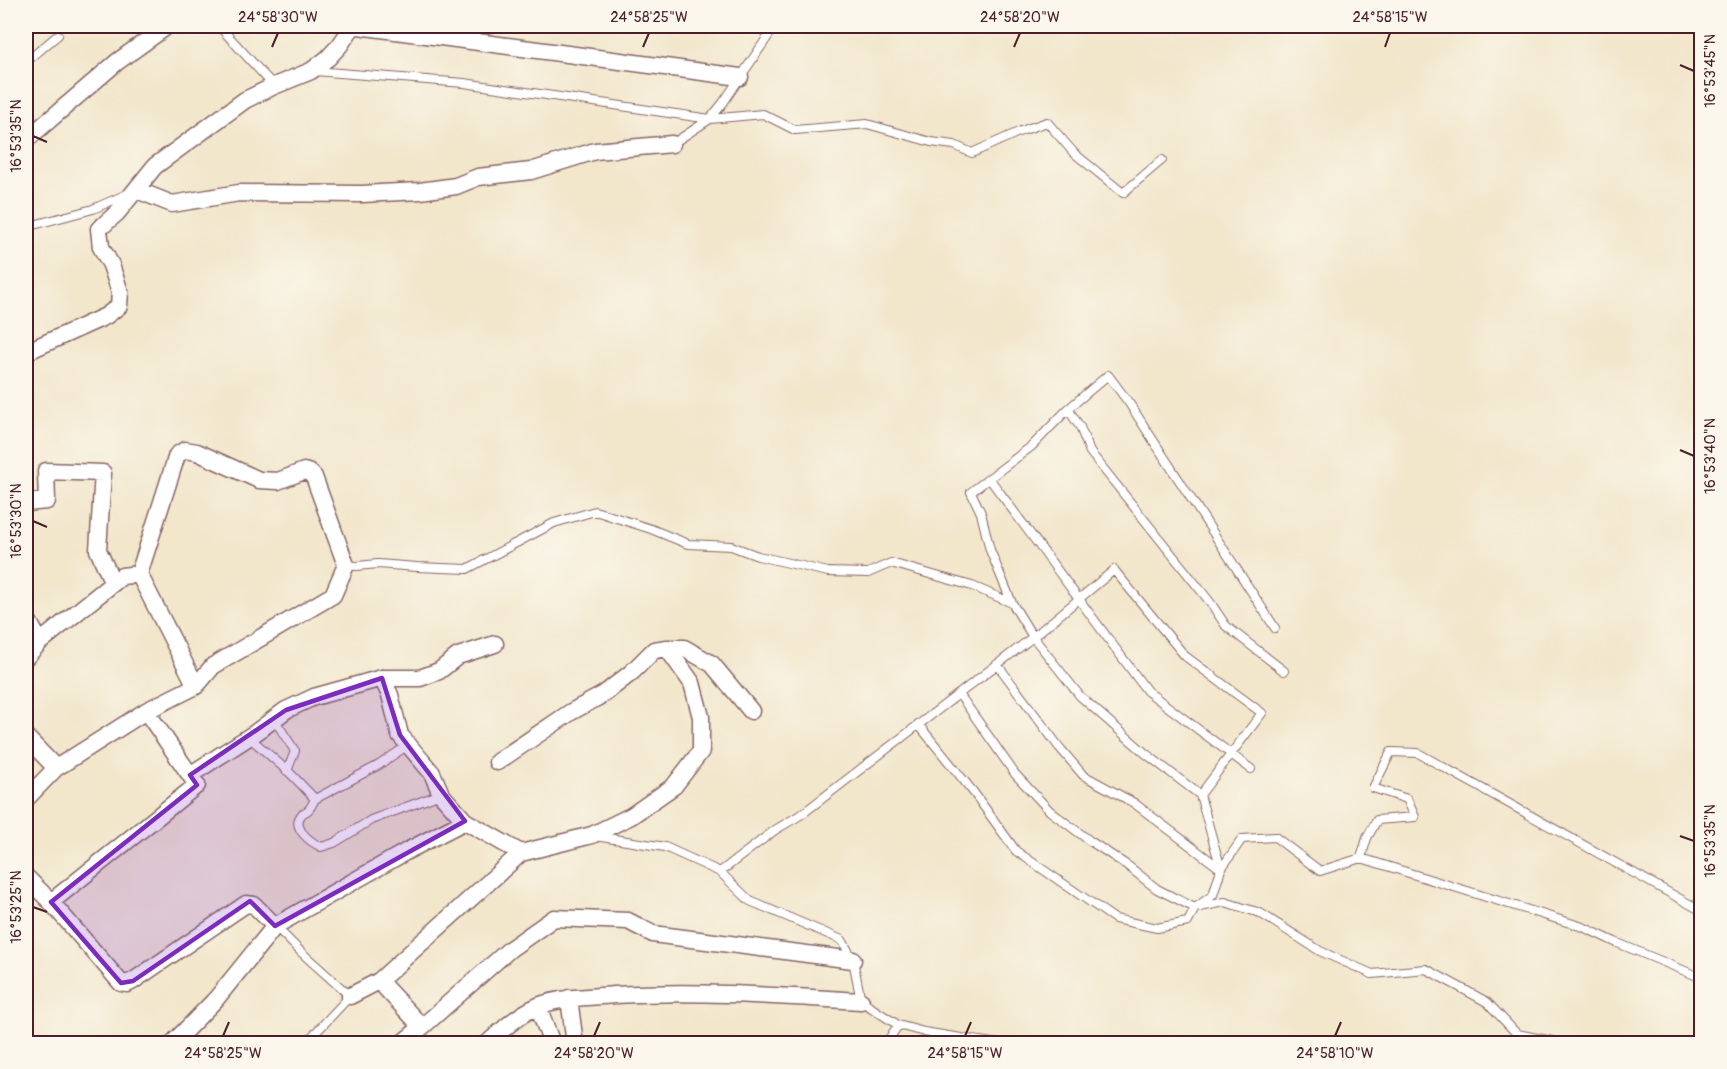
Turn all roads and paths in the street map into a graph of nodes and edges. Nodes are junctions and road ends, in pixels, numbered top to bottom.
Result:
1 (167, 26) edge
2 (219, 26) edge
3 (353, 26) edge
4 (358, 26) edge
5 (775, 26) edge
6 (58, 35) dead end
7 (26, 62) edge
8 (311, 71) junction
9 (740, 77) junction
10 (274, 86) junction
11 (710, 119) junction
12 (26, 140) edge
13 (672, 144) joint
14 (1162, 159) dead end
15 (137, 190) junction
16 (26, 227) edge
17 (26, 352) edge
18 (1068, 409) junction
19 (989, 478) junction
20 (26, 502) edge
21 (346, 565) junction
22 (139, 574) junction
23 (113, 583) junction
24 (1079, 599) junction
25 (1012, 603) junction
26 (26, 617) edge
27 (1275, 628) dead end
28 (1033, 637) junction
29 (40, 642) junction
30 (495, 644) dead end
31 (667, 648) junction
32 (26, 657) edge
33 (997, 664) junction
34 (1284, 671) dead end
35 (382, 678) junction
36 (196, 686) junction
37 (959, 694) junction
38 (147, 711) junction
39 (752, 711) dead end
40 (274, 719) junction
41 (918, 724) junction
42 (26, 737) edge
43 (249, 737) junction
44 (408, 745) junction
45 (1231, 754) junction
46 (497, 762) dead end
47 (56, 768) junction
48 (1251, 769) dead end
49 (287, 771) junction
50 (190, 775) junction
51 (441, 794) junction
52 (1200, 795) junction
53 (26, 799) edge
54 (315, 799) junction
55 (465, 821) junction
56 (592, 835) junction
57 (521, 853) junction
58 (1361, 858) junction
59 (1221, 869) junction
60 (720, 872) junction
61 (26, 877) edge
62 (51, 902) junction
63 (1196, 908) junction
64 (1701, 910) edge
65 (275, 926) junction
66 (853, 960) junction
67 (1701, 978) edge
68 (379, 981) junction
69 (350, 996) junction
70 (569, 998) junction
71 (861, 1001) junction
72 (538, 1006) junction
73 (898, 1025) junction
74 (422, 1027) junction
75 (172, 1044) edge
76 (305, 1044) edge
77 (401, 1044) edge
78 (487, 1044) edge
79 (552, 1044) edge
80 (575, 1044) edge
81 (886, 1044) edge
82 (998, 1044) edge
83 (1568, 1044) edge

1 - 12 street
2 - 10 lane
3 - 8 street
4 - 9 street
5 - 9 lane
6 - 7 lane
8 - 10 street
8 - 11 lane
9 - 11 lane
10 - 15 street
11 - 13 lane
11 - 14 lane
13 - 15 street
15 - 16 lane
15 - 17 street
18 - 19 lane
18 - 27 lane
18 - 34 lane
19 - 24 lane
19 - 25 lane
20 - 23 street
21 - 22 street
21 - 25 lane
21 - 36 street
22 - 23 street
22 - 36 street
23 - 29 street
24 - 28 lane
24 - 45 lane
24 - 45 lane
25 - 28 lane
26 - 29 street
28 - 33 lane
28 - 52 lane
29 - 32 street
30 - 35 street
31 - 39 street
31 - 46 street
31 - 56 street
33 - 37 lane
33 - 59 lane
35 - 40 street
35 - 44 street
36 - 38 street
37 - 41 lane
37 - 63 lane
38 - 47 street
38 - 50 street
40 - 43 street
40 - 49 lane
41 - 60 lane
41 - 63 lane
42 - 47 street
43 - 49 lane
43 - 50 street
44 - 51 street
44 - 54 lane
45 - 48 lane
45 - 52 lane
47 - 53 street
49 - 54 lane
50 - 62 street
51 - 54 lane
51 - 55 street
52 - 59 lane
55 - 57 street
55 - 65 street
56 - 57 street
56 - 60 lane
57 - 68 street
58 - 59 lane
58 - 64 lane
58 - 67 lane
59 - 63 lane
60 - 66 lane
61 - 62 street
62 - 65 street
63 - 83 lane
65 - 69 lane
65 - 75 street
66 - 71 lane
66 - 74 street
68 - 69 street
68 - 74 street
69 - 76 lane
70 - 71 street
70 - 72 street
70 - 80 street
71 - 73 lane
72 - 78 street
72 - 79 street
73 - 81 lane
73 - 82 lane
74 - 77 street

